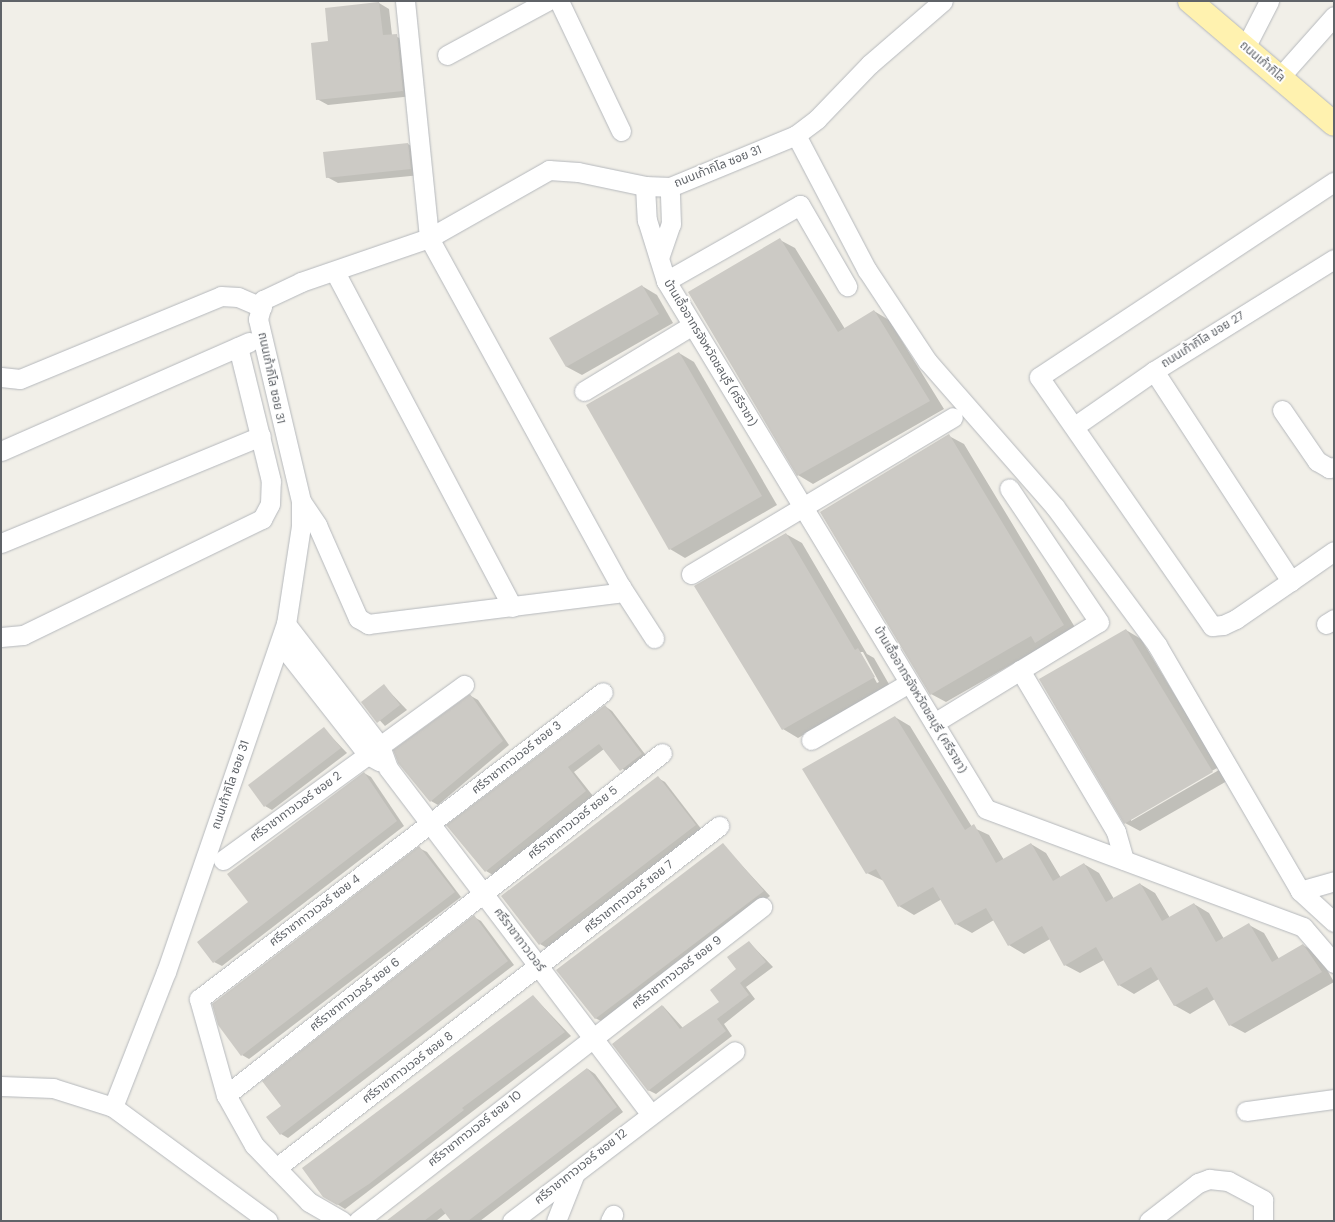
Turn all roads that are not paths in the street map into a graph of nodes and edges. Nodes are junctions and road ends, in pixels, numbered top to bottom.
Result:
1 (405, 1) edge
2 (546, 1) edge
3 (559, 1) edge
4 (943, 1) edge
5 (1190, 1) edge
6 (1269, 1) edge
7 (1334, 16) edge
8 (1244, 48) junction
9 (447, 55) dead end
10 (1280, 78) junction
11 (1334, 124) edge
12 (621, 131) dead end
13 (796, 135) junction
14 (1334, 182) edge
15 (645, 186) junction
16 (670, 187) junction
17 (429, 238) junction
18 (659, 258) junction
19 (1334, 259) edge
20 (335, 272) junction
21 (666, 281) junction
22 (847, 286) dead end
23 (262, 307) junction
24 (691, 326) junction
25 (262, 336) junction
26 (238, 347) junction
27 (1154, 371) junction
28 (1, 377) edge
29 (584, 391) dead end
30 (1282, 410) dead end
31 (953, 417) dead end
32 (1075, 426) junction
33 (261, 436) junction
34 (1, 451) edge
35 (1334, 467) edge
36 (1010, 488) dead end
37 (301, 501) junction
38 (803, 507) junction
39 (1, 543) edge
40 (1334, 551) edge
41 (690, 574) dead end
42 (1291, 581) junction
43 (621, 587) junction
44 (512, 607) junction
45 (286, 624) junction
46 (1, 636) edge
47 (654, 638) dead end
48 (280, 643) junction
49 (1020, 670) junction
50 (909, 682) junction
51 (464, 685) dead end
52 (603, 692) dead end
53 (934, 723) junction
54 (811, 740) dead end
55 (374, 750) junction
56 (662, 753) dead end
57 (431, 824) junction
58 (719, 826) dead end
59 (223, 860) dead end
60 (1124, 860) junction
61 (1334, 881) edge
62 (1300, 891) junction
63 (484, 894) junction
64 (762, 907) dead end
65 (1334, 922) edge
66 (1334, 963) edge
67 (539, 967) junction
68 (593, 1038) junction
69 (735, 1052) dead end
70 (1, 1086) edge
71 (226, 1095) junction
72 (1334, 1099) edge
73 (113, 1107) junction
74 (1246, 1111) dead end
75 (650, 1114) junction
76 (276, 1168) junction
77 (575, 1171) junction
78 (268, 1221) edge
79 (342, 1221) edge
80 (358, 1221) edge
81 (512, 1221) edge
82 (556, 1221) edge
83 (1149, 1221) edge
84 (1262, 1221) edge

1 - 17 street
2 - 9 street
3 - 12 street
4 - 13 street, ถนนเก้ากิโล ซอย 31
5 - 8 main road, ถนนเก้ากิโล
6 - 8 street
7 - 10 street
8 - 10 main road, ถนนเก้ากิโล
10 - 11 main road, ถนนเก้ากิโล
13 - 16 street, ถนนเก้ากิโล ซอย 31
13 - 62 street
14 - 32 street
15 - 16 street, ถนนเก้ากิโล ซอย 31
15 - 17 street, ถนนเก้ากิโล ซอย 31
15 - 18 street, บ้านเอื้ออาทรจังหวัดชลบุรี (ศรีราชา)
16 - 18 street
17 - 20 street, ถนนเก้ากิโล ซอย 31
17 - 43 street
18 - 21 street, บ้านเอื้ออาทรจังหวัดชลบุรี (ศรีราชา)
19 - 27 street, ถนนเก้ากิโล ขอย 27
20 - 23 street, ถนนเก้ากิโล ซอย 31
20 - 44 street
21 - 22 street
21 - 24 street, บ้านเอื้ออาทรจังหวัดชลบุรี (ศรีราชา)
23 - 25 street, ถนนเก้ากิโล ซอย 31
23 - 28 street
24 - 29 street
24 - 38 street, บ้านเอื้ออาทรจังหวัดชลบุรี (ศรีราชา)
25 - 26 street
25 - 37 street, ถนนเก้ากิโล ซอย 31
26 - 33 street
26 - 34 street
27 - 32 street, ถนนเก้ากิโล ขอย 27
27 - 42 street
30 - 35 street
31 - 38 street
32 - 42 street
33 - 39 street
33 - 46 street
36 - 49 street
37 - 44 street
37 - 45 street, ถนนเก้ากิโล ซอย 31
38 - 41 street
38 - 50 street, บ้านเอื้ออาทรจังหวัดชลบุรี (ศรีราชา)
40 - 42 street
43 - 44 street
43 - 47 street
45 - 48 street, ถนนเก้ากิโล ซอย 31
45 - 55 street, ศรีราชาทาวเวอร์
48 - 55 street, ศรีราชาทาวเวอร์
48 - 73 street, ถนนเก้ากิโล ซอย 31
49 - 53 street
49 - 60 street
50 - 53 street, บ้านเอื้ออาทรจังหวัดชลบุรี (ศรีราชา)
50 - 54 street
51 - 55 street, ศรีราชาทาวเวอร์ ซอย 2
52 - 57 street, ศรีราชาทาวเวอร์ ซอย 3
53 - 60 street, บ้านเอื้ออาทรจังหวัดชลบุรี (ศรีราชา)
55 - 57 street, ศรีราชาทาวเวอร์
55 - 59 street, ศรีราชาทาวเวอร์ ซอย 2
56 - 63 street, ศรีราชาทาวเวอร์ ซอย 5
57 - 63 street, ศรีราชาทาวเวอร์
57 - 71 street, ศรีราชาทาวเวอร์ ซอย 4
58 - 67 street, ศรีราชาทาวเวอร์ ซอย 7
60 - 66 street, บ้านเอื้ออาทรจังหวัดชลบุรี (ศรีราชา)
61 - 62 street
62 - 65 street
63 - 67 street, ศรีราชาทาวเวอร์
63 - 71 street, ศรีราชาทาวเวอร์ ซอย 6
64 - 68 street, ศรีราชาทาวเวอร์ ซอย 9
67 - 68 street, ศรีราชาทาวเวอร์
67 - 76 street, ศรีราชาทาวเวอร์ ซอย 8
68 - 75 street, ศรีราชาทาวเวอร์
68 - 80 street, ศรีราชาทาวเวอร์ ซอย 10
69 - 75 street, ศรีราชาทาวเวอร์ ซอย 12
70 - 73 street
71 - 76 street
72 - 74 street
73 - 78 street
75 - 77 street, ศรีราชาทาวเวอร์ ซอย 12
76 - 79 street
77 - 81 street, ศรีราชาทาวเวอร์ ซอย 12
77 - 82 street
83 - 84 street

